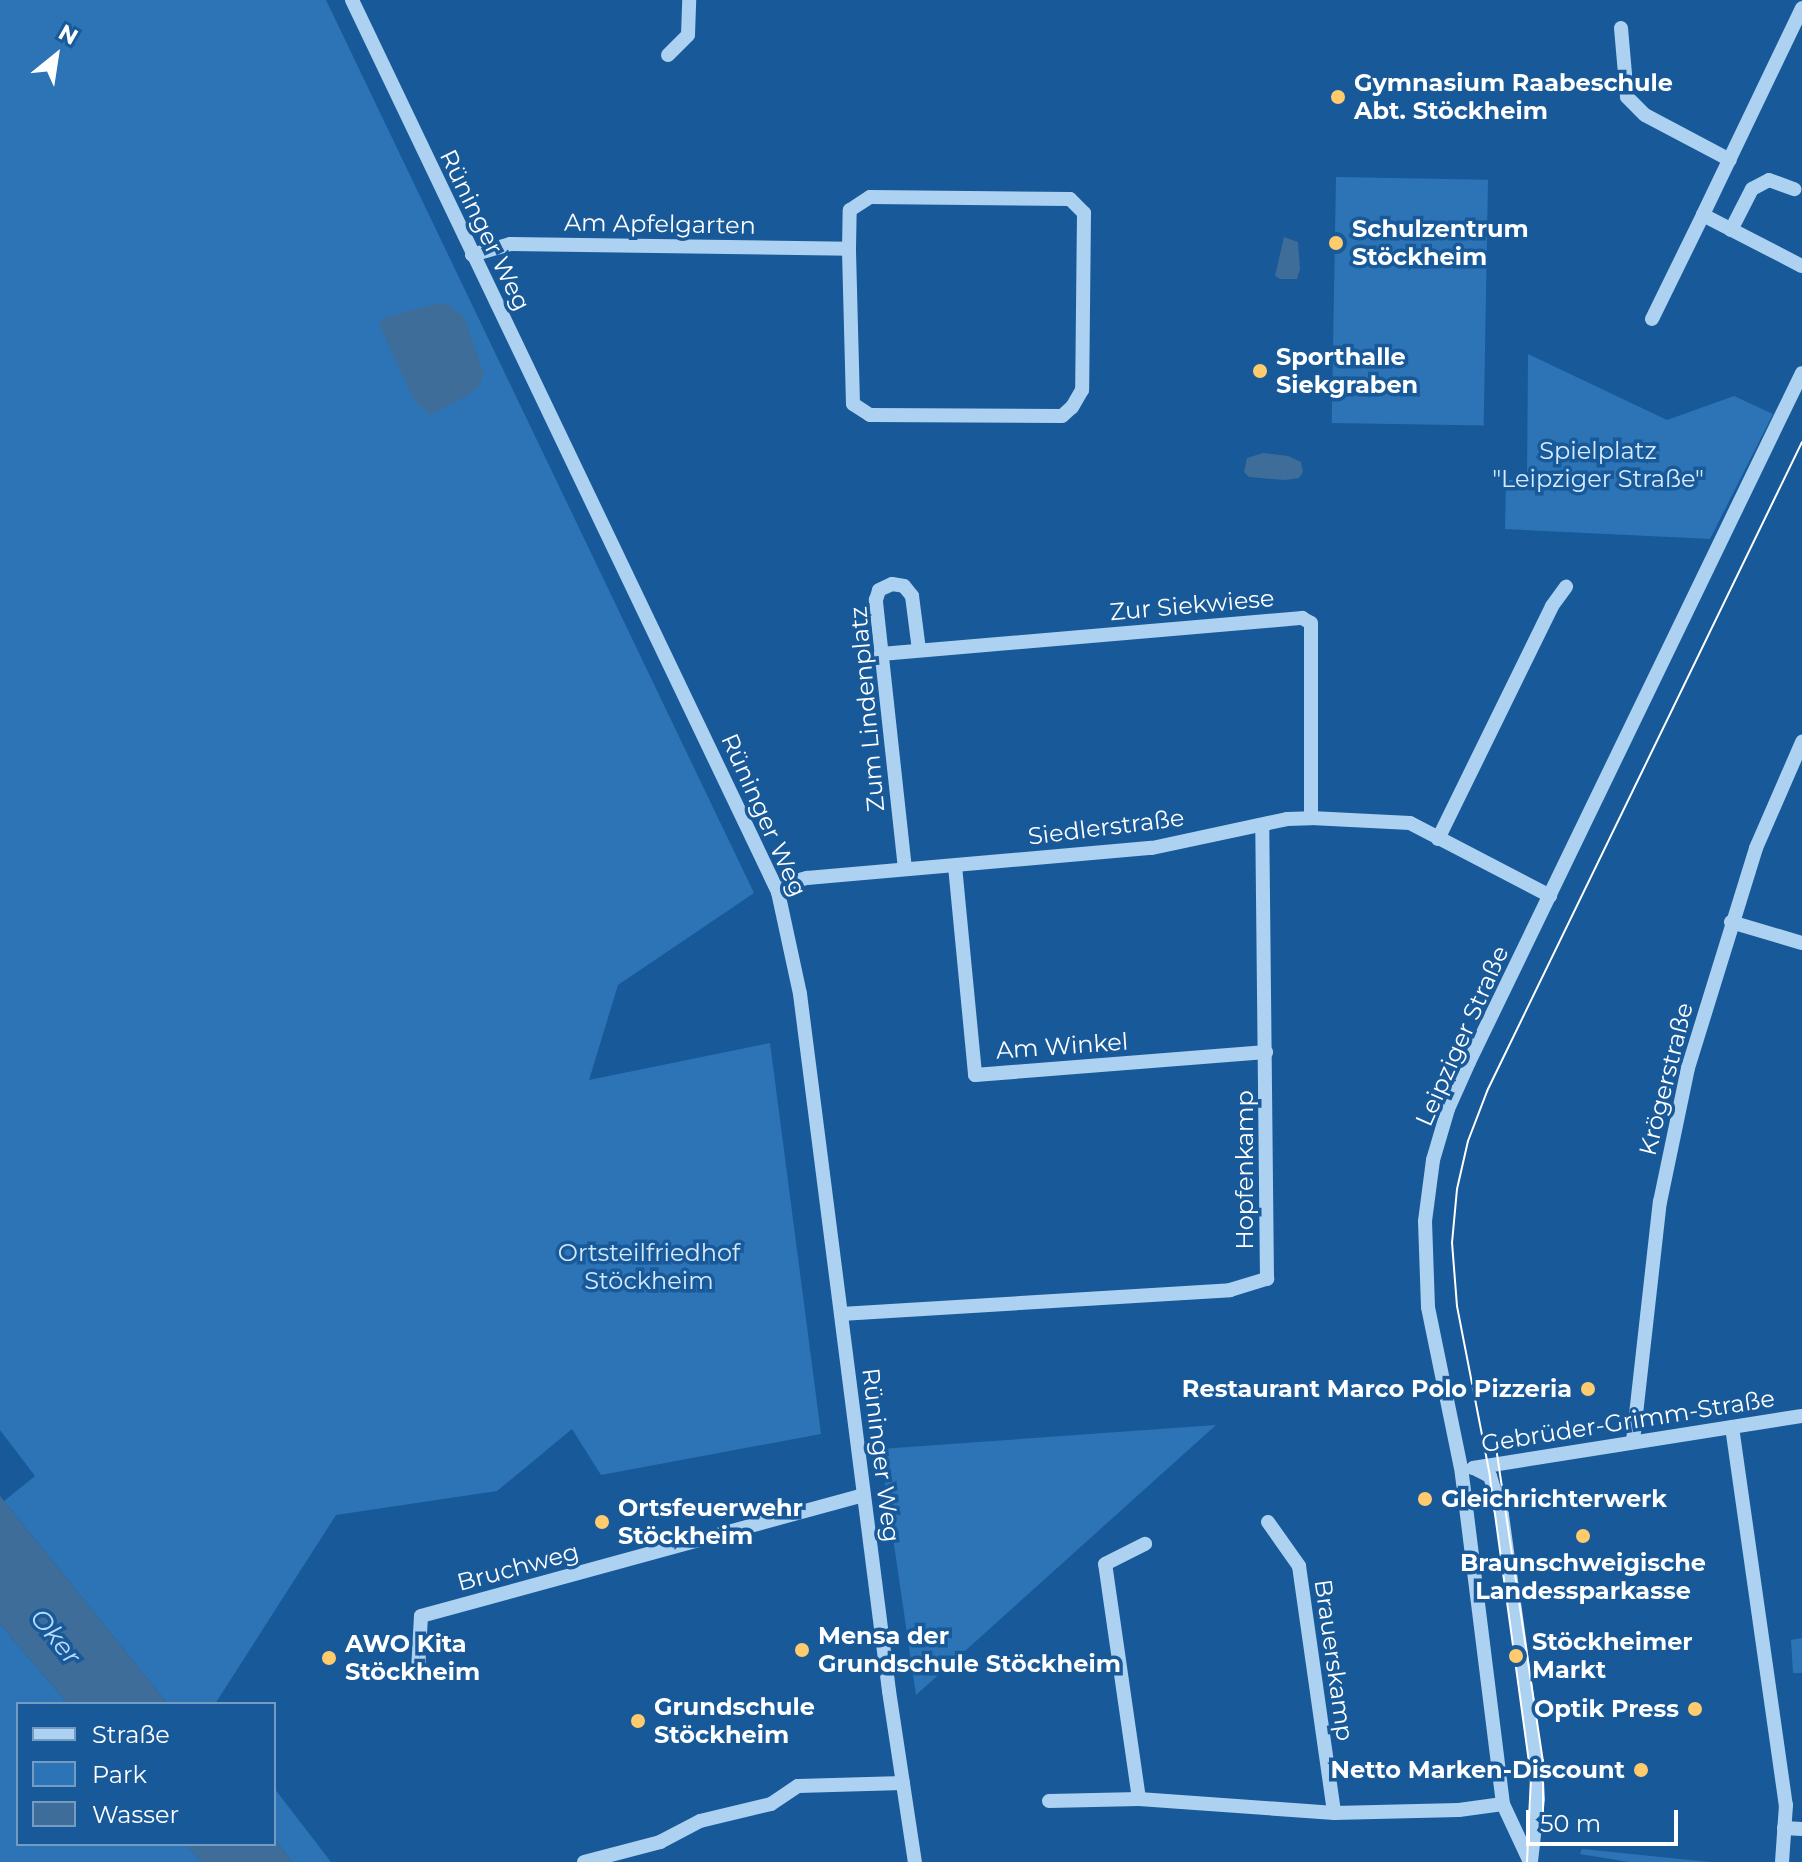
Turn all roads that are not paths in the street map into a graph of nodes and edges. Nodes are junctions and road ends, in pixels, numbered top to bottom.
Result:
1 (352, 0) edge
2 (689, 0) edge
3 (1802, 8) edge
4 (1621, 28) dead end
5 (668, 55) dead end
6 (1730, 160) junction
7 (1794, 189) dead end
8 (1703, 215) junction
9 (1731, 230) junction
10 (849, 249) junction
11 (472, 255) junction
12 (1802, 266) edge
13 (1652, 319) dead end
14 (1802, 373) edge
15 (1566, 587) dead end
16 (919, 650) junction
17 (881, 654) junction
18 (1802, 742) edge
19 (1311, 818) junction
20 (1262, 825) junction
21 (1438, 839) junction
22 (955, 866) junction
23 (905, 869) junction
24 (778, 892) junction
25 (1550, 896) junction
26 (1731, 922) junction
27 (1802, 943) edge
28 (1266, 1052) junction
29 (841, 1314) junction
30 (1802, 1416) edge
31 (1732, 1427) junction
32 (1633, 1441) junction
33 (1468, 1470) junction
34 (864, 1495) junction
35 (1268, 1522) dead end
36 (1145, 1544) dead end
37 (418, 1671) dead end
38 (903, 1783) junction
39 (1139, 1799) junction
40 (1049, 1801) dead end
41 (1503, 1804) junction
42 (1334, 1813) junction
43 (1784, 1828) junction
44 (1802, 1829) edge
45 (584, 1862) edge
46 (915, 1862) edge
47 (1531, 1862) edge
48 (1782, 1862) edge

1 - 11 street, Rüninger Weg
2 - 5 street
3 - 6 street
4 - 6 street
6 - 8 street
7 - 9 street
8 - 9 street
8 - 13 street
9 - 12 street
10 - 10 street
10 - 11 street, Am Apfelgarten
11 - 24 street, Rüninger Weg
14 - 25 street, Leipziger Straße
15 - 21 street
16 - 17 street, Zur Siekwiese
16 - 17 street, Zum Lindenplatz
16 - 19 street, Zur Siekwiese
17 - 23 street, Zum Lindenplatz
18 - 26 street, Krögerstraße
19 - 20 street, Siedlerstraße
19 - 21 street, Siedlerstraße
20 - 22 street, Siedlerstraße
20 - 28 street, Hopfenkamp
21 - 25 street, Siedlerstraße
22 - 23 street, Siedlerstraße
22 - 28 street, Am Winkel
23 - 24 street, Siedlerstraße
24 - 29 street, Rüninger Weg
25 - 33 street, Leipziger Straße
26 - 27 street
26 - 32 street, Krögerstraße
28 - 29 street, Hopfenkamp
29 - 34 street, Rüninger Weg
30 - 31 street, Gebrüder-Grimm-Straße
31 - 32 street, Gebrüder-Grimm-Straße
31 - 43 street
32 - 33 street, Gebrüder-Grimm-Straße
33 - 41 street, Leipziger Straße
33 - 47 street
34 - 37 street, Bruchweg
34 - 38 street, Rüninger Weg
35 - 42 street, Brauerskamp
36 - 39 street
38 - 45 street
38 - 46 street, Rüninger Weg
39 - 40 street
39 - 42 street
41 - 42 street
41 - 47 street, Leipziger Straße
43 - 44 street
43 - 48 street

